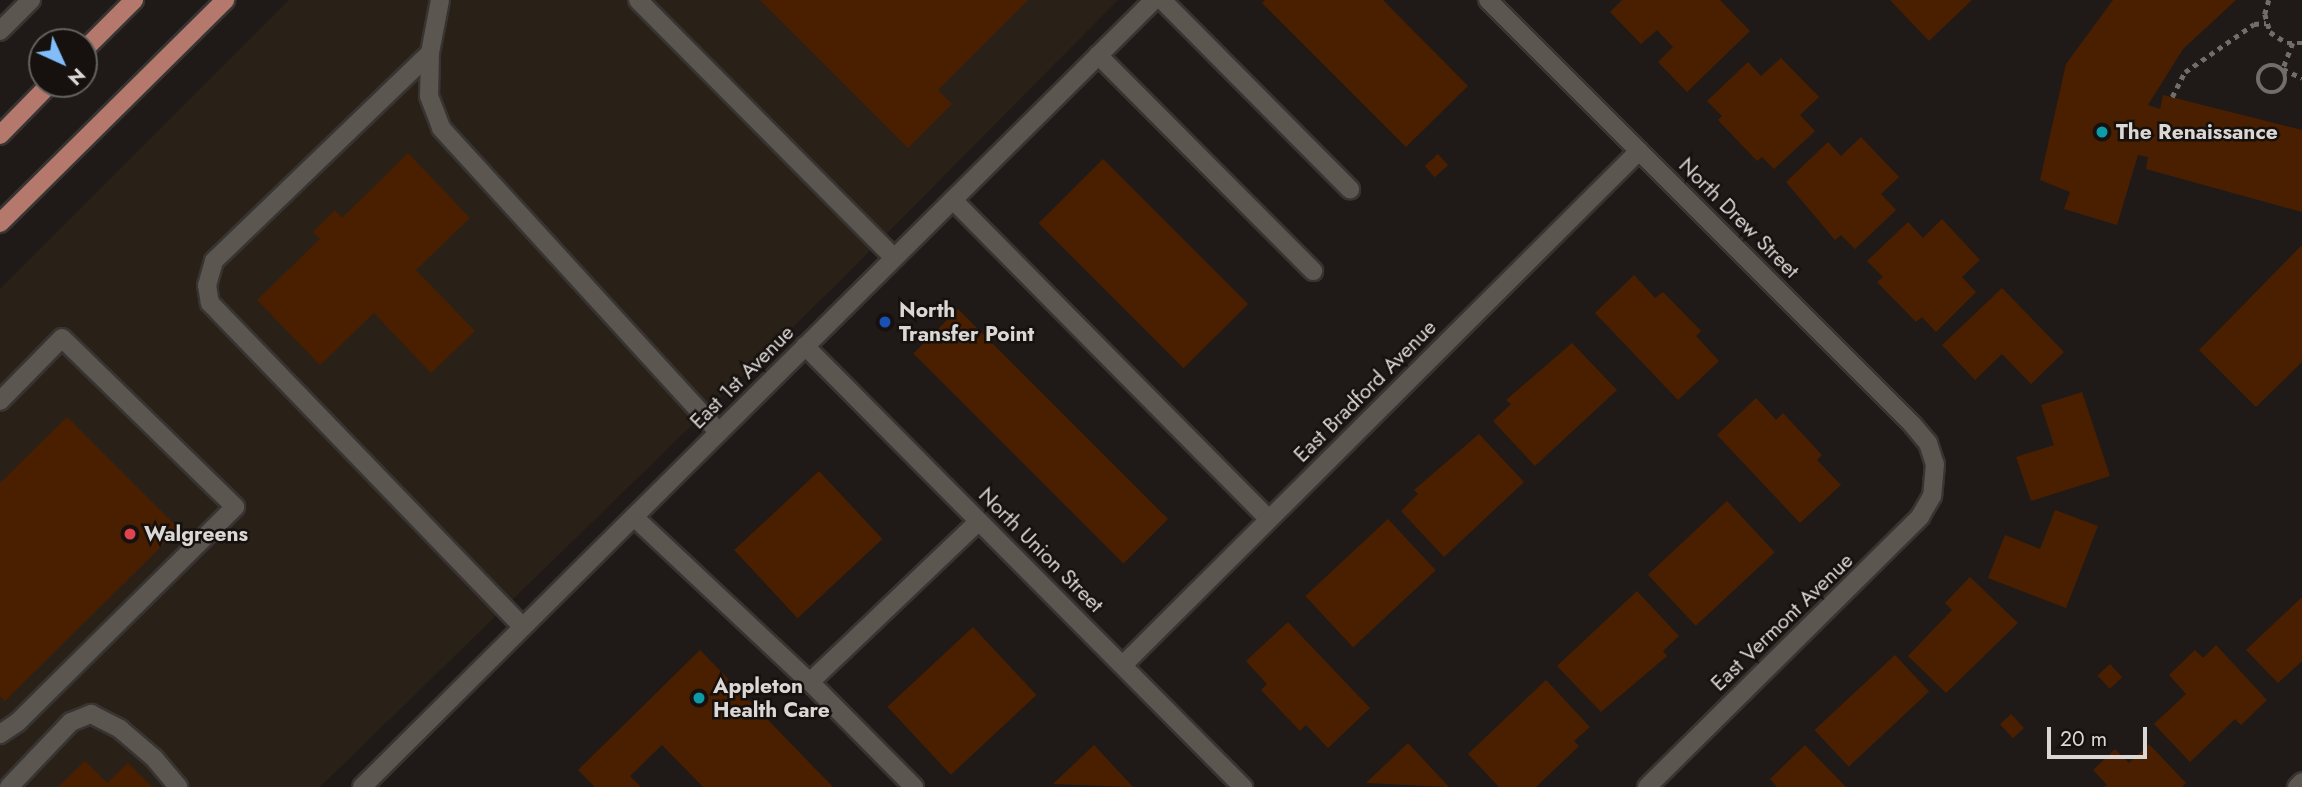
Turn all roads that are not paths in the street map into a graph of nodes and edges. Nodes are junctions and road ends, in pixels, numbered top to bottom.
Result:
1 (32, 0) edge
2 (134, 0) edge
3 (225, 0) edge
4 (440, 0) edge
5 (638, 0) edge
6 (1154, 0) edge
7 (1162, 0) edge
8 (1488, 0) edge
9 (0, 31) edge
10 (98, 36) edge
11 (430, 53) junction
12 (1098, 55) junction
13 (36, 98) edge
14 (0, 135) edge
15 (1639, 151) junction
16 (1350, 189) dead end
17 (953, 200) junction
18 (0, 223) edge
19 (894, 258) junction
20 (1313, 271) dead end
21 (805, 346) junction
22 (0, 401) edge
23 (719, 432) junction
24 (1935, 480) joint
25 (634, 517) junction
26 (1269, 519) junction
27 (979, 521) junction
28 (523, 627) junction
29 (1124, 664) junction
30 (810, 682) junction
31 (0, 734) edge
32 (2302, 782) edge
33 (9, 787) edge
34 (178, 787) edge
35 (362, 787) edge
36 (914, 787) edge
37 (1243, 787) edge
38 (1647, 787) edge
39 (2298, 787) edge

1 - 9 street
2 - 10 main road
3 - 18 main road
4 - 11 street
5 - 19 street
6 - 12 street, East 1st Avenue
7 - 16 street
8 - 15 street, North Drew Street
11 - 23 street
11 - 28 street
12 - 17 street, East 1st Avenue
12 - 20 street
13 - 14 main road
15 - 24 street, North Drew Street
15 - 26 street, East Bradford Avenue
17 - 19 street, East 1st Avenue
17 - 26 street
19 - 21 street, East 1st Avenue
21 - 23 street, East 1st Avenue
21 - 27 street, North Union Street
22 - 31 street
23 - 25 street, East 1st Avenue
24 - 38 street, East Vermont Avenue
25 - 28 street, East 1st Avenue
25 - 30 street
26 - 29 street, East Bradford Avenue
27 - 29 street, North Union Street
27 - 30 street
28 - 35 street, East 1st Avenue
29 - 37 street, North Union Street
30 - 36 street
32 - 39 street
33 - 34 street

